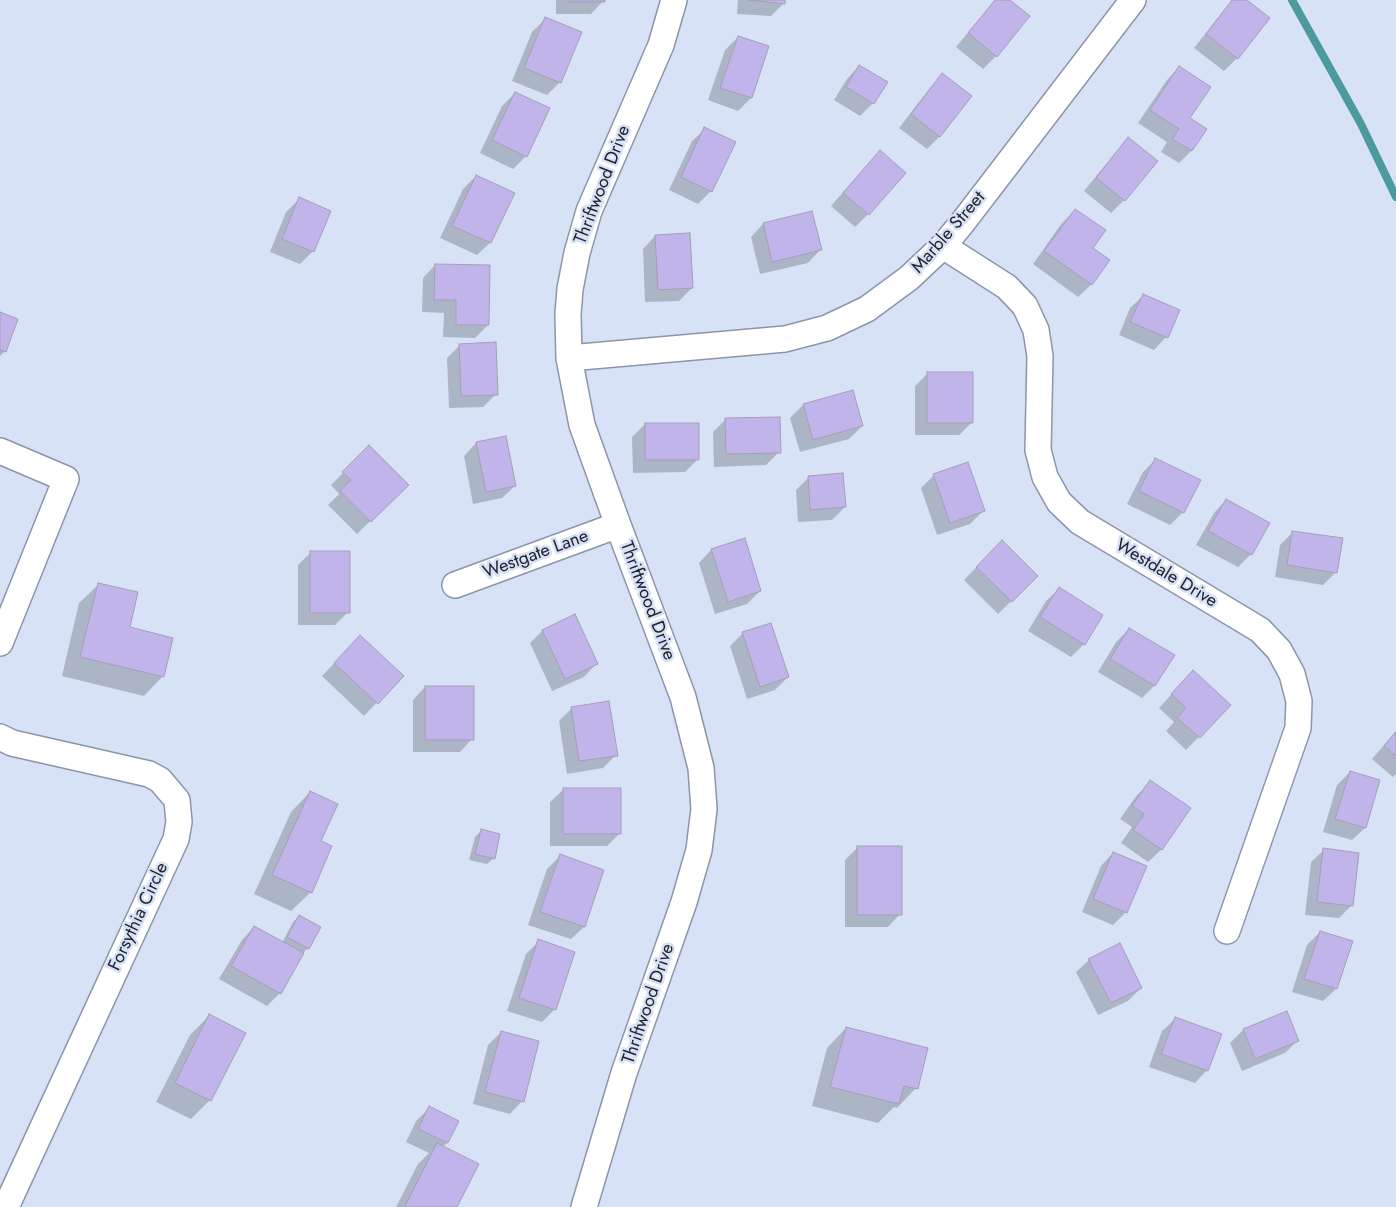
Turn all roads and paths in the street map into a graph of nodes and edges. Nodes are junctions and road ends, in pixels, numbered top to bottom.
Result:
1 (674, 0) edge
2 (1133, 0) edge
3 (943, 246) junction
4 (569, 358) junction
5 (0, 451) edge
6 (618, 524) junction
7 (455, 585) dead end
8 (0, 643) edge
9 (0, 737) edge
10 (1227, 931) dead end
11 (6, 1207) edge
12 (584, 1207) edge

1 - 4 street, Thriftwood Drive
2 - 3 street, Marble Street
3 - 4 street, Marble Street
3 - 10 street, Westdale Drive
4 - 6 street, Thriftwood Drive
5 - 8 street
6 - 7 street, Westgate Lane
6 - 12 street, Thriftwood Drive
9 - 11 street, Forsythia Circle

